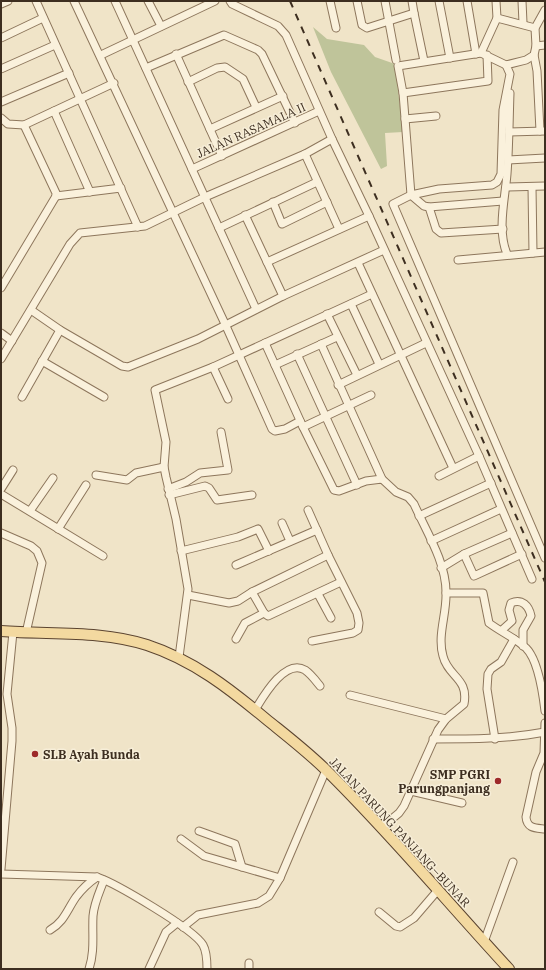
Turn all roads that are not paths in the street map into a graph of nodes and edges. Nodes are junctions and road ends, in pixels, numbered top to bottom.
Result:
1 (8, 1) edge
2 (36, 1) edge
3 (74, 1) edge
4 (115, 1) edge
5 (148, 1) edge
6 (215, 1) edge
7 (230, 1) edge
8 (330, 1) edge
9 (358, 1) edge
10 (385, 1) edge
11 (412, 1) edge
12 (439, 1) edge
13 (467, 1) edge
14 (496, 1) edge
15 (522, 1) edge
16 (1, 4) edge
17 (545, 10) edge
18 (414, 13) junction
19 (43, 18) junction
20 (497, 18) junction
21 (389, 21) junction
22 (523, 23) junction
23 (161, 26) junction
24 (336, 28) dead end
25 (535, 28) junction
26 (1, 38) edge
27 (133, 39) junction
28 (56, 45) junction
29 (545, 45) edge
30 (536, 46) junction
31 (176, 54) junction
32 (481, 54) junction
33 (101, 55) junction
34 (534, 55) junction
35 (450, 58) junction
36 (396, 60) dead end
37 (424, 61) junction
38 (506, 65) junction
39 (146, 68) junction
40 (1, 70) edge
41 (69, 73) junction
42 (510, 74) junction
43 (188, 82) junction
44 (114, 83) junction
45 (403, 93) junction
46 (282, 96) junction
47 (80, 98) junction
48 (1, 102) edge
49 (256, 107) junction
50 (54, 111) junction
51 (319, 111) junction
52 (436, 116) dead end
53 (1, 118) edge
54 (406, 119) junction
55 (295, 123) junction
56 (24, 125) junction
57 (210, 129) junction
58 (543, 131) edge
59 (509, 132) junction
60 (332, 140) junction
61 (305, 154) junction
62 (222, 156) junction
63 (545, 158) edge
64 (508, 160) junction
65 (192, 169) junction
66 (317, 182) junction
67 (545, 186) edge
68 (506, 187) junction
69 (532, 187) junction
70 (121, 188) junction
71 (90, 192) junction
72 (411, 195) junction
73 (56, 196) junction
74 (205, 197) junction
75 (503, 201) junction
76 (273, 202) junction
77 (327, 202) junction
78 (429, 207) junction
79 (174, 213) junction
80 (245, 215) junction
81 (369, 216) junction
82 (138, 227) junction
83 (219, 228) junction
84 (339, 229) junction
85 (504, 229) junction
86 (384, 250) junction
87 (545, 252) edge
88 (533, 253) junction
89 (507, 254) junction
90 (458, 260) dead end
91 (267, 262) junction
92 (358, 263) junction
93 (1, 288) edge
94 (372, 294) junction
95 (283, 296) junction
96 (351, 304) junction
97 (256, 309) junction
98 (31, 310) junction
99 (327, 314) junction
100 (226, 326) junction
101 (60, 330) junction
102 (1, 333) edge
103 (337, 337) junction
104 (12, 341) junction
105 (265, 343) junction
106 (426, 343) junction
107 (321, 344) junction
108 (297, 354) junction
109 (400, 355) junction
110 (238, 356) junction
111 (1, 359) edge
112 (42, 361) junction
113 (379, 364) junction
114 (275, 365) junction
115 (213, 367) junction
116 (357, 375) junction
117 (338, 385) junction
118 (371, 395) dead end
119 (22, 397) dead end
120 (104, 397) dead end
121 (228, 399) dead end
122 (349, 407) junction
123 (325, 416) junction
124 (302, 424) junction
125 (221, 432) dead end
126 (479, 456) junction
127 (164, 466) junction
128 (454, 468) junction
129 (13, 470) dead end
130 (96, 475) dead end
131 (439, 476) dead end
132 (53, 478) dead end
133 (382, 480) junction
134 (491, 483) junction
135 (86, 485) dead end
136 (357, 485) junction
137 (1, 489) edge
138 (169, 492) junction
139 (1, 494) edge
140 (252, 495) dead end
141 (502, 509) junction
142 (308, 510) dead end
143 (30, 512) junction
144 (419, 516) junction
145 (282, 523) dead end
146 (58, 529) junction
147 (317, 530) junction
148 (1, 533) edge
149 (512, 533) junction
150 (290, 541) junction
151 (431, 541) junction
152 (181, 551) junction
153 (269, 551) junction
154 (464, 554) junction
155 (522, 554) junction
156 (328, 555) junction
157 (103, 556) dead end
158 (545, 558) edge
159 (236, 564) dead end
160 (441, 568) junction
161 (532, 579) dead end
162 (341, 582) junction
163 (252, 592) junction
164 (446, 593) junction
165 (318, 594) junction
166 (188, 595) junction
167 (264, 613) junction
168 (331, 618) dead end
169 (502, 630) junction
170 (13, 632) junction
171 (26, 633) junction
172 (1, 634) edge
173 (236, 639) dead end
174 (514, 639) junction
175 (312, 641) dead end
176 (523, 646) junction
177 (179, 657) junction
178 (320, 686) dead end
179 (350, 695) dead end
180 (5, 703) edge
181 (255, 710) junction
182 (545, 711) edge
183 (446, 719) junction
184 (545, 723) edge
185 (544, 732) edge
186 (433, 739) junction
187 (495, 739) junction
188 (326, 770) junction
189 (411, 791) junction
190 (462, 803) dead end
191 (382, 827) junction
192 (545, 829) edge
193 (200, 831) dead end
194 (181, 838) dead end
195 (513, 862) dead end
196 (242, 868) junction
197 (1, 869) edge
198 (1, 874) edge
199 (97, 877) junction
200 (280, 878) junction
201 (104, 880) junction
202 (438, 890) junction
203 (380, 912) dead end
204 (180, 925) junction
205 (50, 930) dead end
206 (484, 942) junction
207 (89, 969) edge
208 (149, 969) edge
209 (207, 969) edge
210 (509, 969) edge

1 - 16 street
2 - 19 street
3 - 33 street
4 - 27 street
5 - 23 street
6 - 23 street
7 - 51 street
8 - 24 street
9 - 21 street
10 - 21 street
11 - 18 street
12 - 35 street
13 - 32 street
14 - 20 street
15 - 22 street
17 - 25 street
18 - 21 street
18 - 37 street
19 - 26 street
19 - 28 street
20 - 22 street
20 - 32 street
21 - 36 street
22 - 25 street
23 - 27 street
25 - 30 street
27 - 33 street
27 - 39 street
28 - 40 street
28 - 41 street
29 - 30 street
30 - 34 street
31 - 39 street
31 - 43 street
31 - 46 street
32 - 35 street
32 - 38 street
32 - 45 street
33 - 44 street
34 - 38 street
34 - 58 street
35 - 37 street
37 - 45 street
38 - 42 street
39 - 65 street
41 - 47 street
41 - 48 street
42 - 59 street
42 - 72 street
43 - 49 street
43 - 57 street
44 - 47 street
44 - 79 street
45 - 54 street
46 - 49 street
46 - 55 street
47 - 50 street
47 - 70 street
49 - 57 street
50 - 56 street
50 - 71 street
51 - 55 street, JALAN RASAMALA II
51 - 60 street
52 - 54 street
53 - 56 street
54 - 72 street
55 - 62 street, JALAN RASAMALA II
56 - 73 street
57 - 62 street
58 - 59 street
59 - 64 street
60 - 61 street
60 - 81 street
61 - 66 street
61 - 74 street
62 - 65 street, JALAN RASAMALA II
63 - 64 street
64 - 68 street
65 - 74 street
66 - 76 street
66 - 77 street
67 - 69 street
68 - 69 street
68 - 75 street
69 - 88 street
70 - 71 street
70 - 82 street
71 - 73 street
72 - 78 street
72 - 158 street
73 - 93 street
74 - 79 street
74 - 83 street
75 - 78 street
75 - 85 street
76 - 77 street
76 - 80 street
77 - 84 street
78 - 85 street
79 - 82 street
79 - 100 street
80 - 83 street
80 - 91 street
81 - 84 street
81 - 86 street
82 - 98 street
83 - 97 street
84 - 91 street
85 - 89 street
86 - 92 street
86 - 106 street
87 - 88 street
88 - 89 street
89 - 90 street
91 - 95 street
92 - 94 street
92 - 95 street
94 - 96 street
94 - 109 street
95 - 97 street
96 - 99 street
96 - 113 street
97 - 100 street
98 - 101 street
98 - 104 street
99 - 103 street
99 - 105 street
100 - 101 street
100 - 110 street
101 - 112 street
102 - 104 street
103 - 107 street
103 - 116 street
104 - 111 street
105 - 110 street
105 - 114 street
106 - 109 street
106 - 126 street
107 - 108 street
107 - 117 street
108 - 114 street
108 - 123 street
109 - 113 street
109 - 128 street
110 - 115 street
110 - 124 street
112 - 119 street
112 - 120 street
113 - 116 street
114 - 124 street
115 - 121 street
115 - 127 street
116 - 117 street
117 - 122 street
118 - 122 street
122 - 123 street
122 - 133 street
123 - 124 street
123 - 136 street
124 - 136 street
125 - 138 street
126 - 128 street
126 - 134 street
127 - 130 street
127 - 138 street
128 - 131 street
129 - 137 street
132 - 143 street
133 - 136 street
133 - 144 street
134 - 141 street
134 - 144 street
135 - 146 street
138 - 140 street
138 - 152 street
139 - 143 street
141 - 149 street
141 - 151 street
142 - 147 street
143 - 146 street
144 - 151 street
145 - 150 street
146 - 157 street
147 - 150 street
147 - 156 street
148 - 171 street
149 - 154 street
149 - 155 street
150 - 153 street
151 - 160 street
152 - 153 street
152 - 166 street
153 - 159 street
154 - 155 street
154 - 160 street
155 - 161 street
156 - 162 street
156 - 163 street
160 - 164 street
162 - 165 street
162 - 175 street
163 - 166 street
163 - 167 street
164 - 169 street
164 - 183 street
165 - 167 street
165 - 168 street
166 - 177 street
167 - 173 street
169 - 174 street
169 - 176 street
170 - 171 main road, JALAN PARUNG PANJANG–BUNAR
170 - 172 main road, JALAN PARUNG PANJANG–BUNAR
170 - 180 street
171 - 177 main road, JALAN PARUNG PANJANG–BUNAR
174 - 176 street
174 - 187 street
176 - 182 street
177 - 181 main road, JALAN PARUNG PANJANG–BUNAR
178 - 181 street
179 - 183 street
180 - 197 street
181 - 188 main road, JALAN PARUNG PANJANG–BUNAR
183 - 186 street
184 - 185 street
185 - 187 street
185 - 192 street
186 - 187 street
186 - 189 street
188 - 191 main road, JALAN PARUNG PANJANG–BUNAR
188 - 200 street
189 - 190 street
189 - 191 street
191 - 202 main road, JALAN PARUNG PANJANG–BUNAR
193 - 196 street
194 - 196 street
195 - 206 street
196 - 200 street
198 - 199 street
199 - 201 street
199 - 205 street
200 - 204 street
201 - 204 street
201 - 207 street
202 - 203 street
202 - 206 main road, JALAN PARUNG PANJANG–BUNAR
204 - 208 street
204 - 209 street
206 - 210 main road, JALAN PARUNG PANJANG–BUNAR

